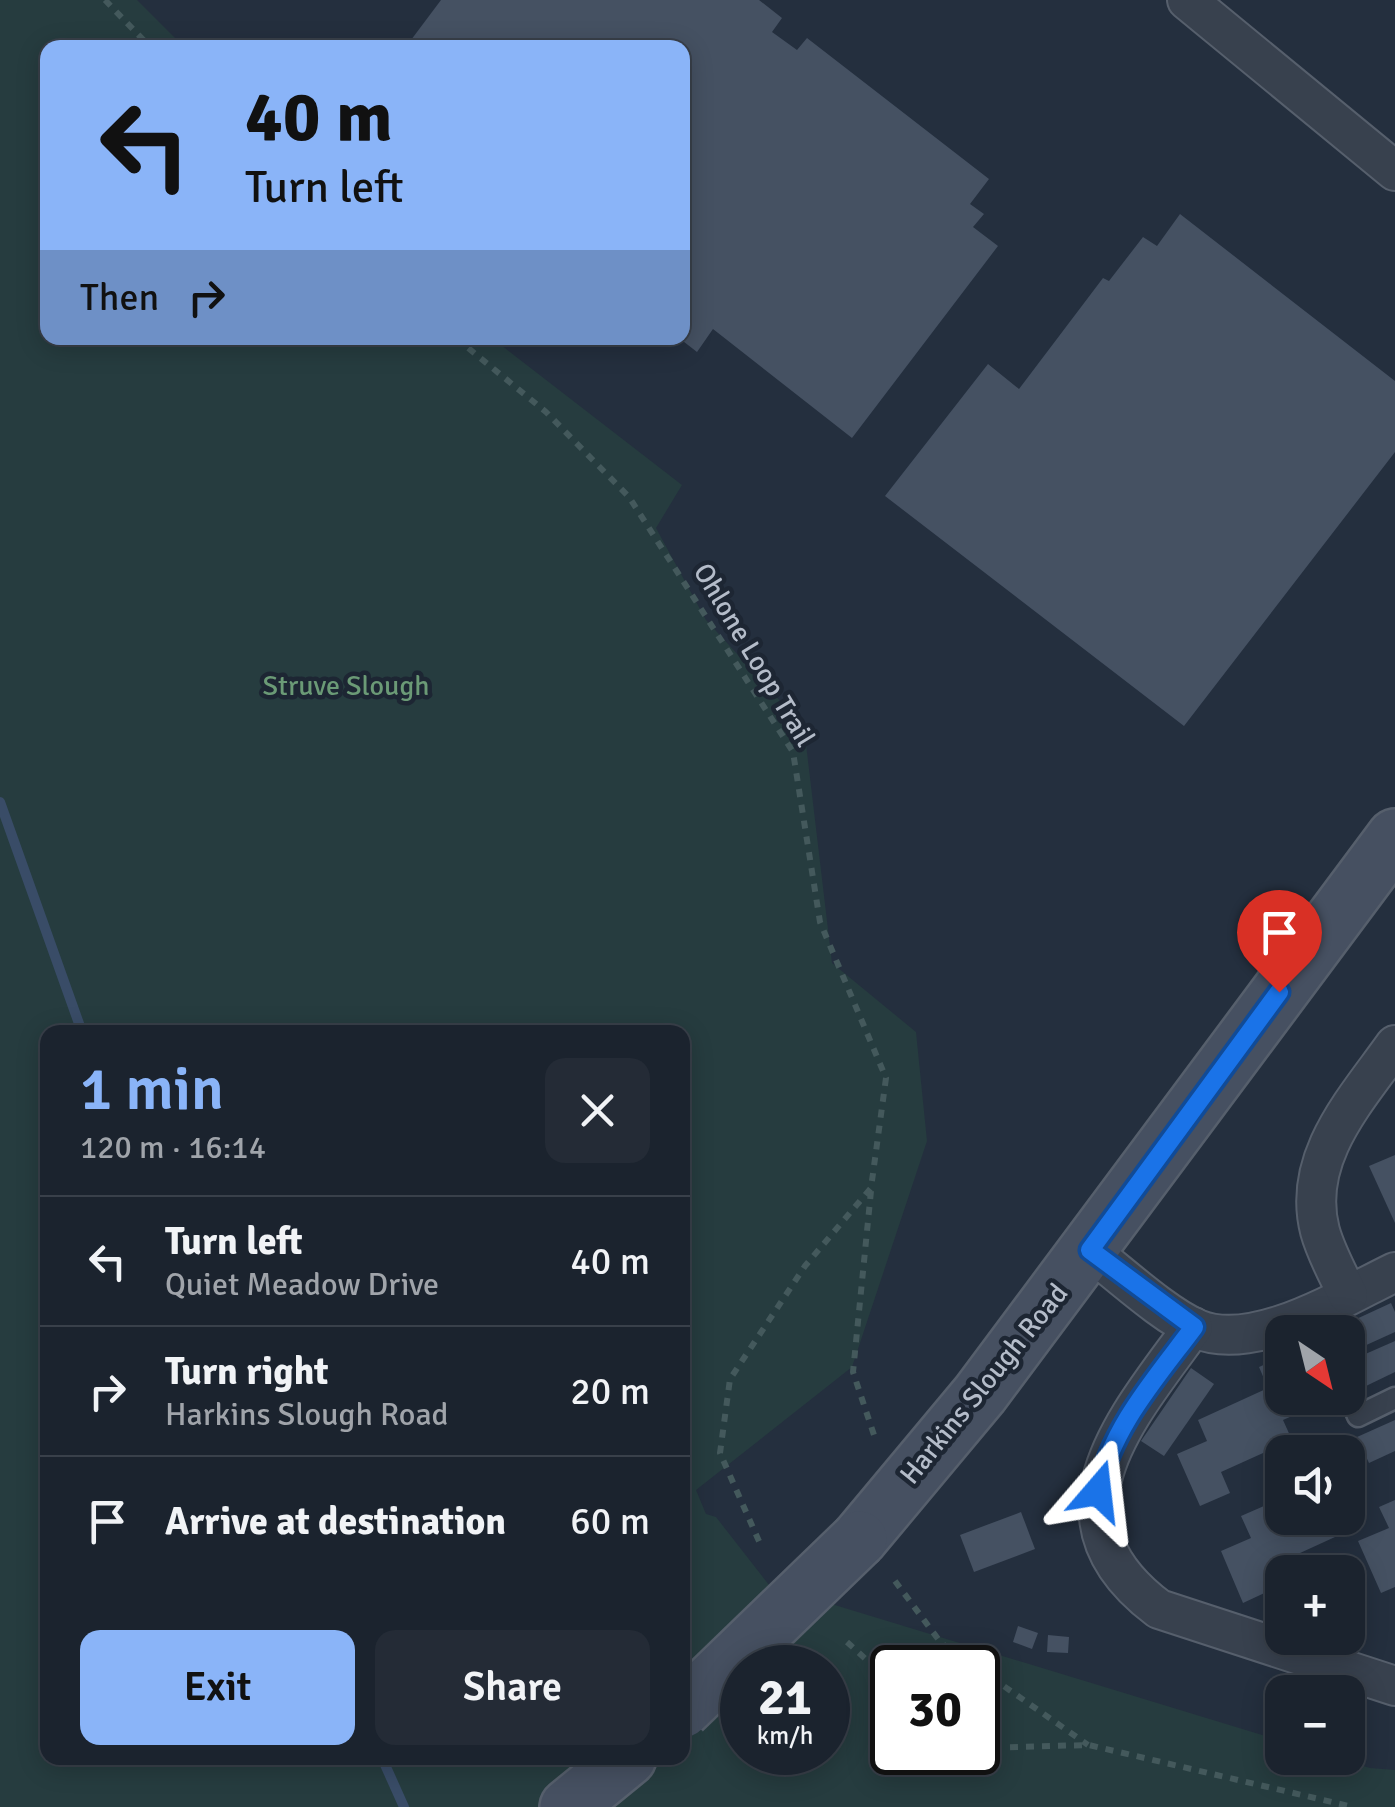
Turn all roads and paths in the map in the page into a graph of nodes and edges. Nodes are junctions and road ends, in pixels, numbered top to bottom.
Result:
1 (105, 0) edge
2 (1186, 0) edge
3 (143, 40) edge
4 (1395, 171) edge
5 (465, 345) edge
6 (1395, 837) edge
7 (1395, 1044) edge
8 (871, 1188) junction
9 (1090, 1250) junction
10 (1395, 1272) edge
11 (1348, 1295) junction
12 (1324, 1315) edge
13 (1194, 1327) junction
14 (1265, 1329) edge
15 (1395, 1398) edge
16 (1365, 1413) edge
17 (874, 1435) dead end
18 (762, 1548) dead end
19 (895, 1582) dead end
20 (847, 1642) dead end
21 (943, 1645) edge
22 (870, 1662) edge
23 (1000, 1684) edge
24 (1395, 1686) edge
25 (690, 1702) edge
26 (1089, 1746) junction
27 (1000, 1748) edge
28 (619, 1765) edge
29 (568, 1807) edge
30 (1353, 1807) edge

1 - 3 path
2 - 4 street
5 - 8 path, Ohlone Loop Trail
6 - 9 main road, Harkins Slough Road
7 - 11 street
8 - 17 path, Ohlone Loop Trail
8 - 18 path
9 - 13 street
9 - 25 main road, Harkins Slough Road, bridge
10 - 11 street
11 - 12 street
13 - 14 street
13 - 24 street
15 - 16 lane
19 - 21 path
20 - 22 path
23 - 26 path
26 - 27 path
26 - 30 path
28 - 29 main road

